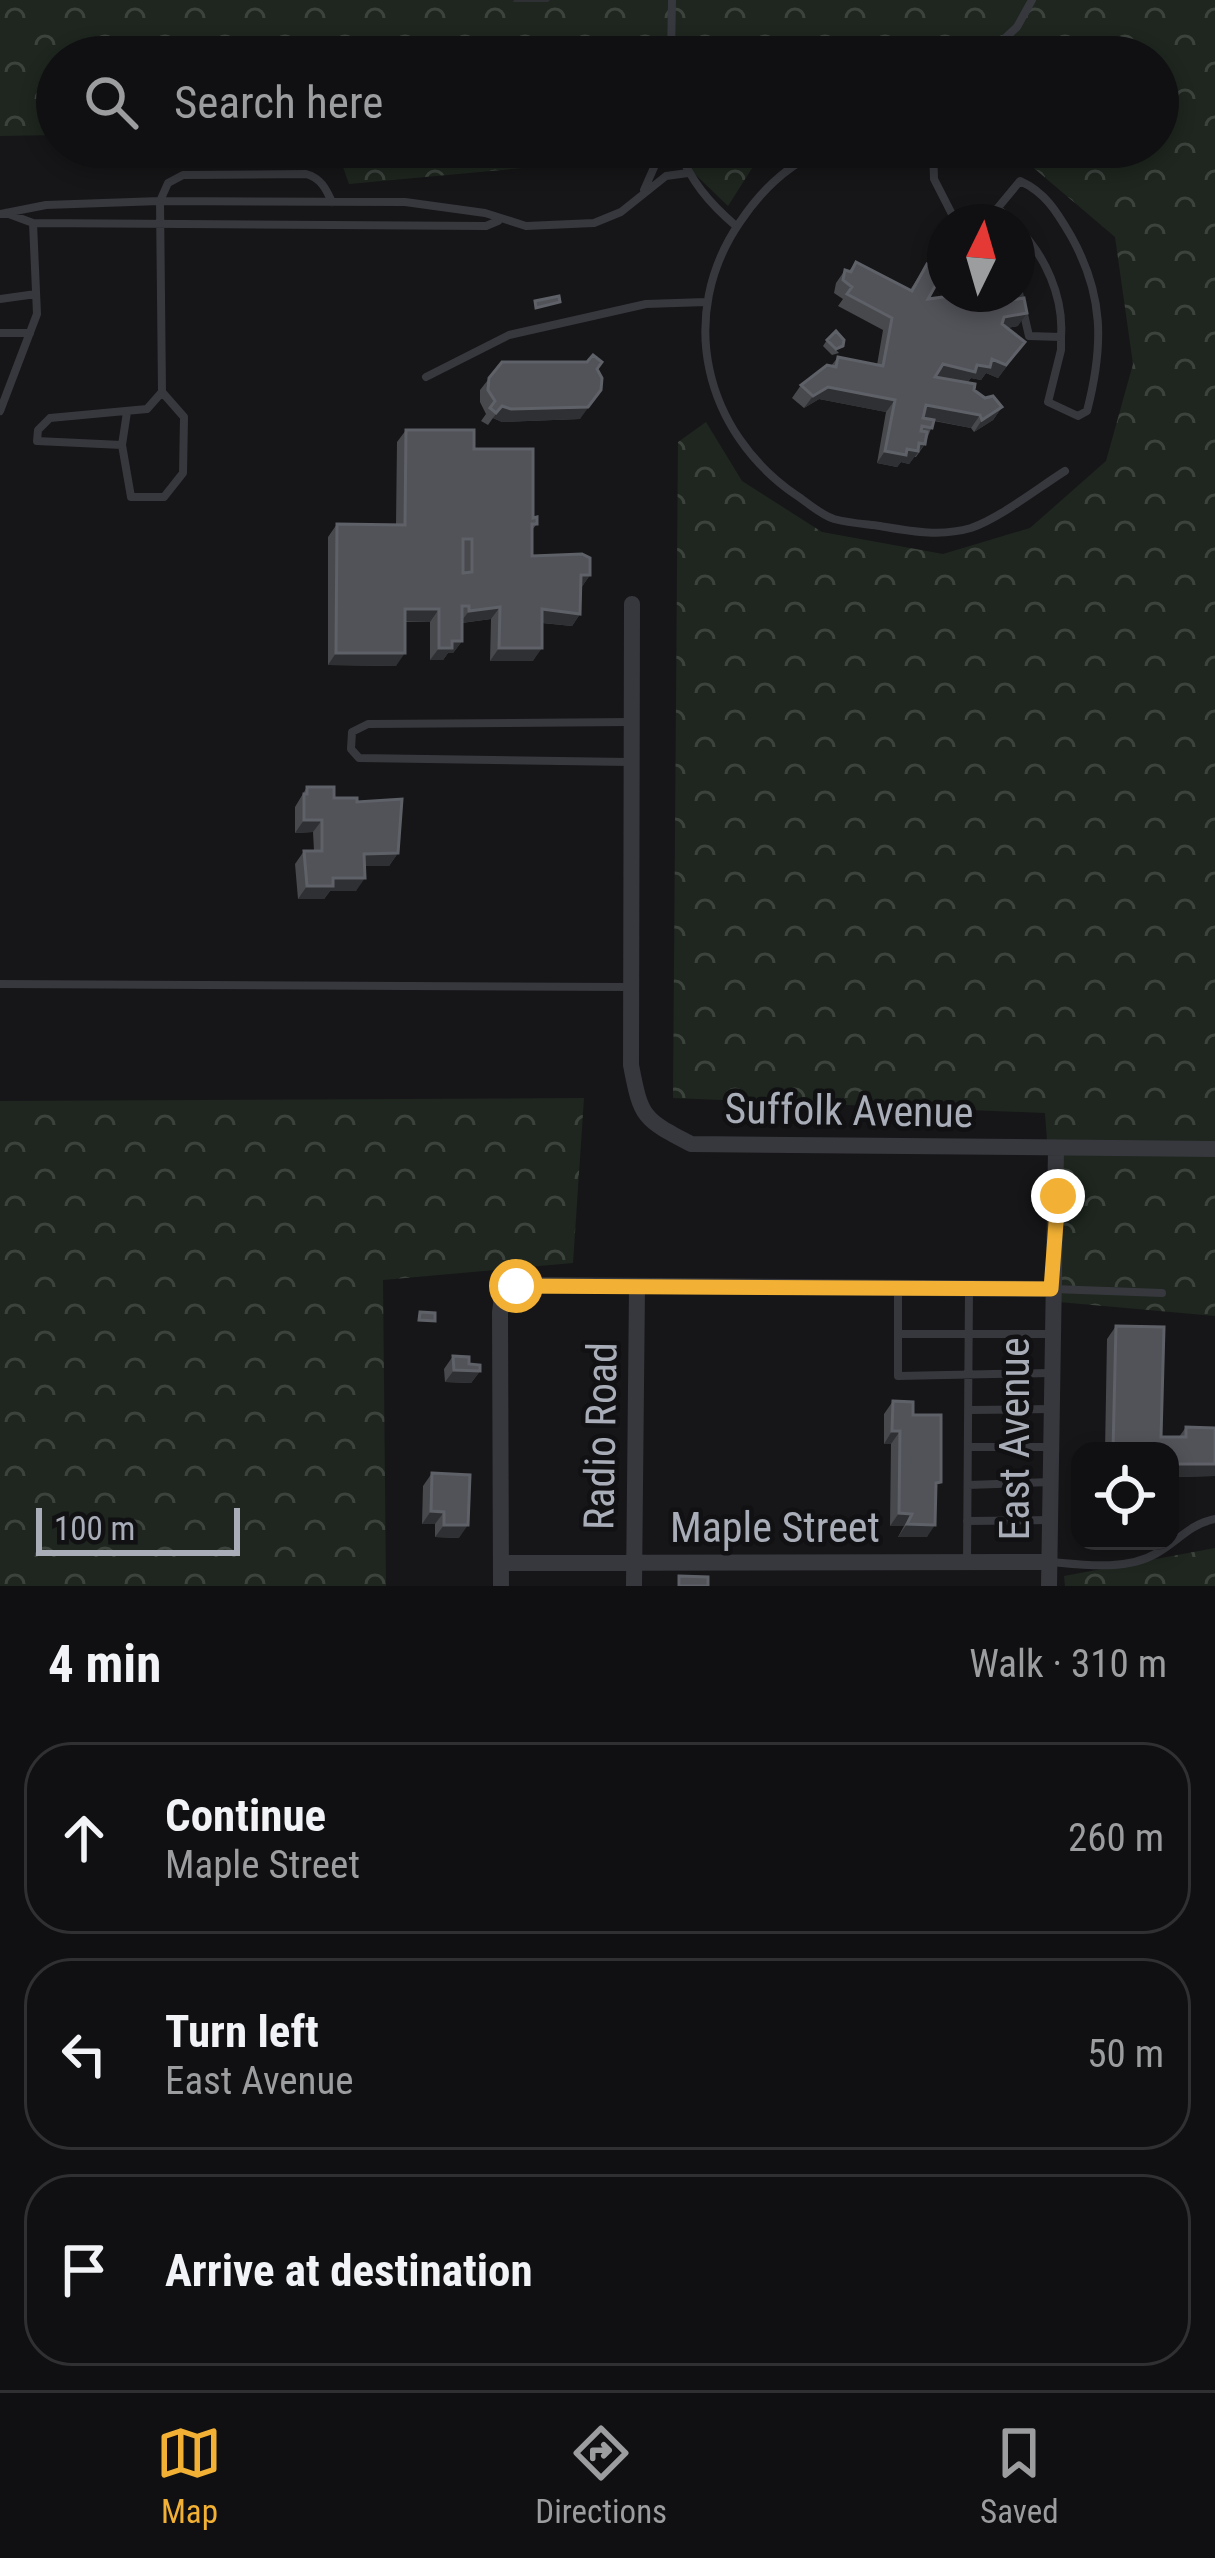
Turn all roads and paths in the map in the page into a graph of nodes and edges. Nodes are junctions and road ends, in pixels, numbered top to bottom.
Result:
1 (672, 0) edge
2 (1030, 2) edge
3 (671, 36) edge
4 (1008, 36) edge
5 (653, 168) edge
6 (686, 168) edge
7 (793, 168) edge
8 (934, 168) edge
9 (688, 173) junction
10 (640, 197) junction
11 (160, 201) junction
12 (332, 202) junction
13 (947, 204) edge
14 (1001, 204) edge
15 (3, 213) edge
16 (499, 220) junction
17 (33, 223) junction
18 (162, 224) junction
19 (737, 226) junction
20 (1035, 244) edge
21 (36, 293) junction
22 (0, 299) edge
23 (706, 302) junction
24 (1023, 312) edge
25 (0, 332) edge
26 (30, 332) junction
27 (1060, 338) junction
28 (425, 377) dead end
29 (162, 392) junction
30 (0, 411) edge
31 (127, 412) junction
32 (122, 445) junction
33 (1065, 471) dead end
34 (632, 604) dead end
35 (632, 722) junction
36 (632, 762) junction
37 (0, 984) edge
38 (631, 987) junction
39 (1056, 1149) junction
40 (1215, 1150) edge
41 (638, 1288) junction
42 (898, 1289) junction
43 (1051, 1289) junction
44 (969, 1290) junction
45 (1162, 1293) dead end
46 (898, 1334) junction
47 (969, 1334) junction
48 (1051, 1334) junction
49 (1051, 1373) junction
50 (969, 1375) junction
51 (1051, 1408) junction
52 (969, 1410) junction
53 (968, 1447) junction
54 (1050, 1447) junction
55 (1050, 1482) junction
56 (968, 1484) junction
57 (1215, 1519) edge
58 (1050, 1520) junction
59 (967, 1521) junction
60 (916, 1562) junction
61 (967, 1562) junction
62 (1050, 1562) junction
63 (634, 1563) junction
64 (501, 1564) junction
65 (501, 1586) edge
66 (634, 1586) edge
67 (916, 1586) edge
68 (1049, 1586) edge

1 - 3 lane
2 - 4 lane
5 - 10 lane
6 - 9 lane
7 - 19 lane
8 - 13 lane
9 - 10 lane
9 - 19 lane
10 - 16 lane
11 - 12 lane
11 - 12 lane
11 - 15 lane
11 - 18 lane
12 - 16 lane
14 - 27 lane
15 - 17 lane
16 - 18 lane
17 - 18 lane
17 - 21 lane
18 - 29 lane
19 - 23 lane
20 - 27 lane
21 - 22 lane
21 - 26 lane
23 - 28 lane
23 - 33 lane
24 - 27 lane
25 - 26 lane
26 - 30 lane
29 - 31 lane
29 - 32 lane
31 - 32 lane
31 - 32 lane
34 - 35 street, Suffolk Avenue
35 - 36 street, Suffolk Avenue
35 - 36 lane
36 - 38 street, Suffolk Avenue
37 - 38 lane
38 - 39 street, Suffolk Avenue
39 - 40 street, Suffolk Avenue
39 - 43 street, East Avenue
41 - 42 street
41 - 63 street, Radio Road
41 - 64 street
42 - 44 street
42 - 46 lane
43 - 44 street
43 - 45 lane
43 - 48 street, East Avenue
44 - 47 lane
46 - 47 lane
46 - 50 lane
47 - 48 lane
47 - 50 lane
48 - 49 street, East Avenue
49 - 50 lane
49 - 51 street, East Avenue
50 - 52 lane
51 - 52 lane
51 - 54 street, East Avenue
52 - 53 lane
53 - 54 lane
53 - 56 lane
54 - 55 street, East Avenue
55 - 56 lane
55 - 58 street, East Avenue
56 - 59 lane
57 - 62 lane
58 - 59 lane
58 - 62 street, East Avenue
59 - 61 lane
60 - 61 street, Maple Street
60 - 63 street, Maple Street
60 - 67 street
61 - 62 street, Maple Street
62 - 68 street, East Avenue
63 - 64 street, Maple Street
63 - 66 street, Radio Road
64 - 65 street

